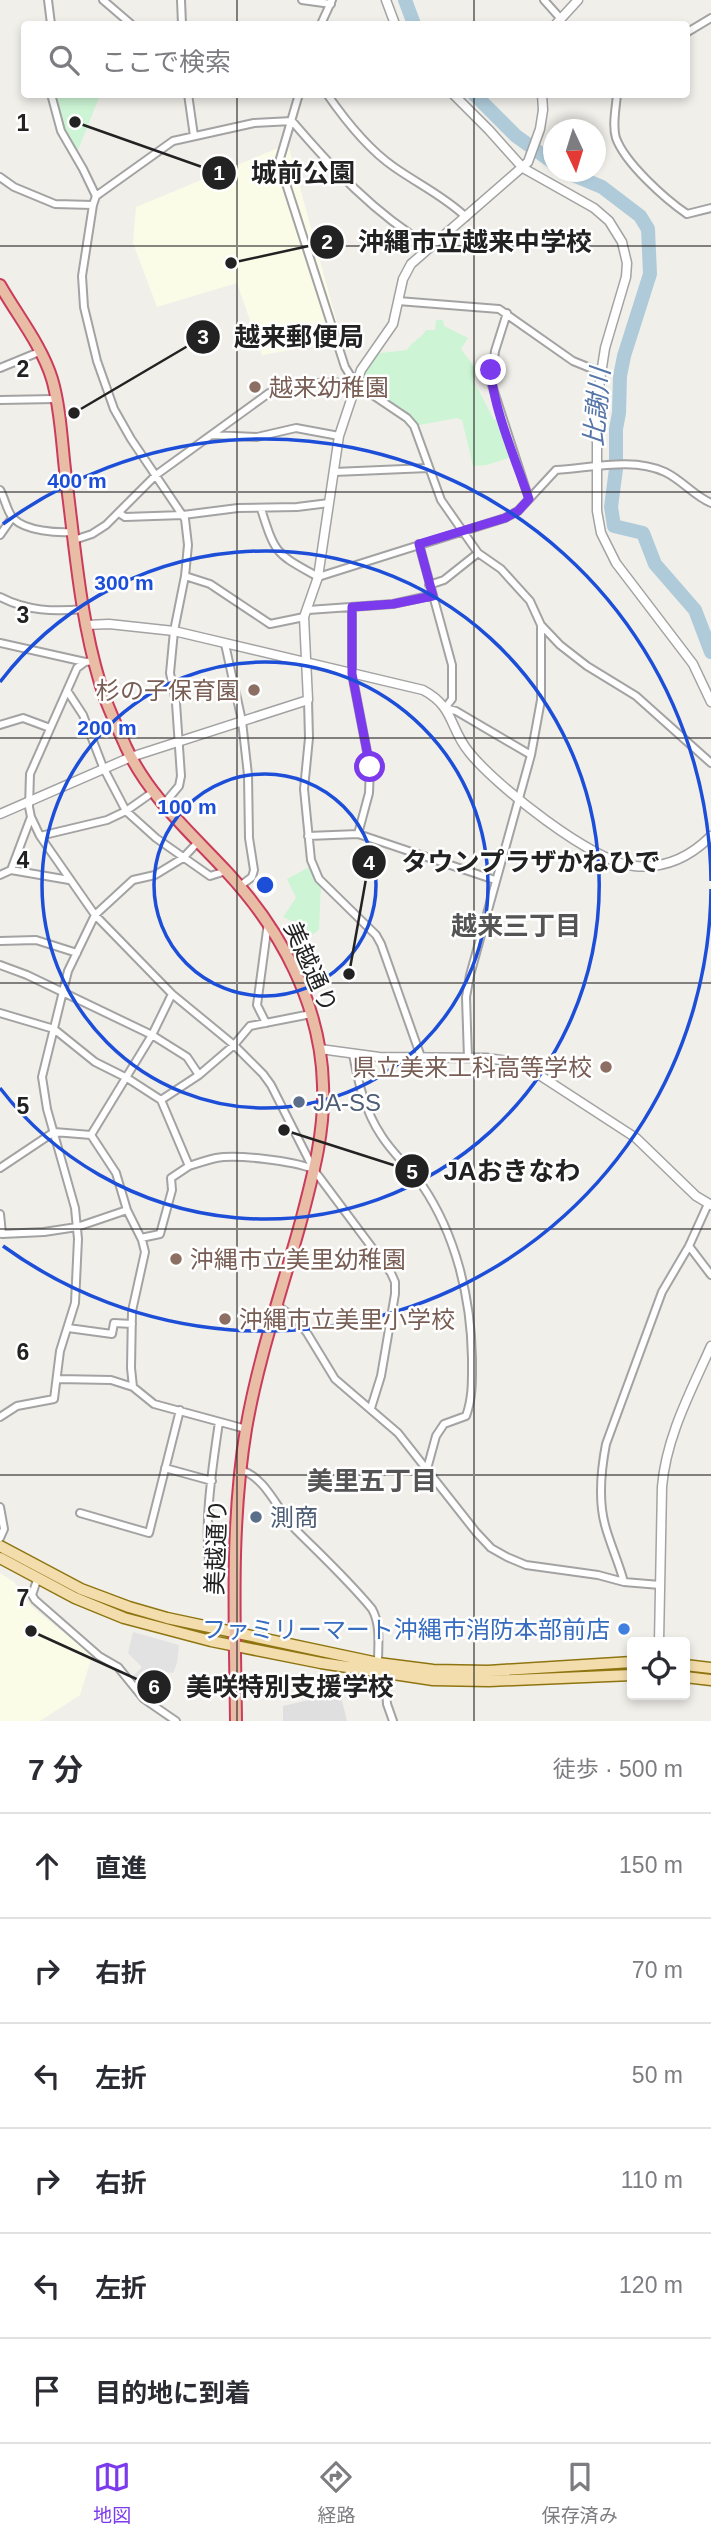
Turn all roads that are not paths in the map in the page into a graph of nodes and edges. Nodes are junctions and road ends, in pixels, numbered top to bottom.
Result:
1 (48, 0) edge
2 (103, 0) edge
3 (181, 0) edge
4 (302, 0) edge
5 (386, 0) edge
6 (544, 0) edge
7 (578, 0) edge
8 (332, 2) edge
9 (711, 18) edge
10 (51, 21) edge
11 (128, 21) edge
12 (182, 21) edge
13 (322, 21) edge
14 (394, 21) edge
15 (558, 21) edge
16 (560, 21) edge
17 (690, 31) edge
18 (52, 98) edge
19 (189, 98) edge
20 (298, 98) edge
21 (330, 98) edge
22 (457, 98) edge
23 (542, 98) edge
24 (616, 98) edge
25 (292, 121) junction
26 (194, 136) junction
27 (526, 165) junction
28 (0, 177) edge
29 (96, 196) junction
30 (93, 205) junction
31 (711, 208) edge
32 (466, 217) junction
33 (429, 246) junction
34 (0, 285) edge
35 (398, 301) junction
36 (507, 313) junction
37 (39, 352) junction
38 (0, 368) edge
39 (600, 372) junction
40 (355, 383) junction
41 (55, 399) junction
42 (0, 400) edge
43 (212, 435) junction
44 (339, 436) junction
45 (601, 466) junction
46 (428, 468) junction
47 (334, 472) junction
48 (156, 475) junction
49 (0, 490) edge
50 (529, 499) junction
51 (330, 503) junction
52 (711, 503) edge
53 (261, 509) junction
54 (119, 513) junction
55 (183, 515) junction
56 (12, 518) junction
57 (461, 531) junction
58 (0, 533) edge
59 (74, 536) junction
60 (419, 544) junction
61 (478, 554) junction
62 (185, 576) junction
63 (318, 577) junction
64 (429, 585) junction
65 (433, 596) junction
66 (0, 597) edge
67 (352, 607) junction
68 (84, 609) junction
69 (306, 613) junction
70 (86, 625) junction
71 (541, 625) junction
72 (174, 631) junction
73 (0, 643) edge
74 (225, 644) junction
75 (89, 661) junction
76 (305, 663) junction
77 (352, 674) junction
78 (68, 692) junction
79 (308, 700) junction
80 (711, 702) edge
81 (445, 708) junction
82 (242, 721) junction
83 (0, 725) edge
84 (50, 728) junction
85 (180, 742) junction
86 (531, 755) junction
87 (131, 757) junction
88 (711, 763) edge
89 (103, 767) junction
90 (153, 792) junction
91 (518, 801) junction
92 (29, 802) junction
93 (163, 805) junction
94 (126, 811) junction
95 (0, 814) edge
96 (31, 817) junction
97 (358, 834) junction
98 (40, 836) junction
99 (308, 836) junction
100 (711, 836) edge
101 (198, 842) junction
102 (183, 858) junction
103 (11, 870) junction
104 (226, 871) junction
105 (0, 875) edge
106 (69, 878) junction
107 (495, 880) junction
108 (240, 886) junction
109 (95, 915) junction
110 (268, 923) junction
111 (0, 941) edge
112 (77, 953) junction
113 (0, 965) edge
114 (63, 993) junction
115 (172, 995) junction
116 (0, 1013) edge
117 (311, 1014) junction
118 (266, 1023) junction
119 (54, 1029) junction
120 (152, 1035) junction
121 (234, 1045) junction
122 (320, 1049) junction
123 (353, 1055) junction
124 (421, 1057) junction
125 (468, 1058) junction
126 (199, 1075) junction
127 (127, 1078) junction
128 (161, 1100) junction
129 (54, 1132) junction
130 (91, 1135) junction
131 (189, 1166) junction
132 (0, 1168) edge
133 (314, 1170) junction
134 (710, 1204) edge
135 (127, 1210) junction
136 (0, 1214) edge
137 (77, 1227) junction
138 (141, 1238) junction
139 (690, 1246) junction
140 (711, 1275) edge
141 (278, 1306) junction
142 (132, 1324) junction
143 (68, 1328) junction
144 (711, 1346) edge
145 (58, 1379) junction
146 (133, 1387) junction
147 (371, 1408) junction
148 (180, 1410) junction
149 (0, 1417) edge
150 (219, 1422) junction
151 (246, 1429) junction
152 (165, 1468) junction
153 (427, 1469) junction
154 (241, 1470) junction
155 (212, 1481) junction
156 (0, 1507) edge
157 (80, 1513) dead end
158 (0, 1538) edge
159 (0, 1545) edge
160 (0, 1559) edge
161 (37, 1580) junction
162 (624, 1582) junction
163 (213, 1584) dead end
164 (660, 1585) junction
165 (235, 1632) junction
166 (659, 1637) edge
167 (235, 1646) junction
168 (627, 1662) edge
169 (378, 1663) junction
170 (690, 1666) edge
171 (711, 1668) edge
172 (385, 1674) junction
173 (627, 1675) edge
174 (690, 1678) edge
175 (711, 1680) edge
176 (176, 1721) edge
177 (236, 1721) edge
178 (393, 1721) edge

1 - 10 street
2 - 11 street
3 - 12 street
4 - 8 street
5 - 14 street
6 - 15 street
7 - 16 street
8 - 13 street
9 - 17 street
18 - 29 street
19 - 26 street
20 - 25 street
21 - 32 street
22 - 27 street
23 - 27 street
24 - 31 street
25 - 26 street
25 - 33 street
25 - 40 street
26 - 29 street
27 - 32 street
27 - 39 street
28 - 30 street
29 - 30 street
30 - 48 street
32 - 33 street
33 - 35 street
34 - 37 highway, 美越通り
35 - 36 street
35 - 40 street
36 - 39 street
36 - 50 street
37 - 38 street
37 - 41 highway, 美越通り
39 - 45 street
40 - 43 street
40 - 44 street
40 - 46 street
41 - 42 street
41 - 59 highway, 美越通り
43 - 44 street
43 - 48 street
44 - 47 street
45 - 50 street
45 - 52 street
45 - 80 street
46 - 47 street
46 - 57 street
47 - 51 street
48 - 54 street
48 - 55 street
49 - 56 street
50 - 57 street
51 - 53 street
51 - 63 street
53 - 55 street
53 - 63 street
54 - 55 street
54 - 59 street
55 - 62 street
56 - 58 street
56 - 59 street
57 - 60 street
57 - 61 street
59 - 68 highway, 美越通り
60 - 63 street
60 - 64 street
61 - 64 street
61 - 71 street
62 - 69 street
62 - 72 street
63 - 69 street
64 - 65 street
65 - 67 street
65 - 81 street
66 - 68 street
67 - 69 street
67 - 77 street
68 - 70 highway, 美越通り
69 - 76 street
70 - 72 street
70 - 75 highway, 美越通り
71 - 86 street
71 - 88 street
72 - 74 street
72 - 85 street
73 - 75 street
74 - 76 street
74 - 82 street
75 - 78 street
75 - 87 highway, 美越通り
76 - 77 street
76 - 79 street
77 - 81 street
77 - 97 street
78 - 84 street
78 - 89 street
79 - 82 street
79 - 99 street
81 - 86 street
81 - 91 street
82 - 85 street
82 - 108 street
83 - 84 street
84 - 92 street
85 - 87 street
85 - 93 street
86 - 91 street
87 - 89 street
87 - 90 highway, 美越通り
89 - 92 street
89 - 94 street
90 - 93 highway, 美越通り
90 - 94 street
91 - 100 street
91 - 107 street
92 - 95 street
92 - 96 street
93 - 101 highway, 美越通り
94 - 98 street
94 - 102 street
96 - 98 street
96 - 103 street
97 - 99 street
97 - 107 street
98 - 106 street
99 - 124 street
101 - 102 street
101 - 104 highway, 美越通り
102 - 104 street
102 - 109 street
103 - 105 street
103 - 106 street
104 - 108 highway, 美越通り
106 - 109 street
107 - 125 street
108 - 110 highway, 美越通り
109 - 112 street
109 - 115 street
110 - 117 highway, 美越通り
110 - 118 street
111 - 112 street
112 - 114 street
113 - 114 street
114 - 119 street
114 - 120 street
115 - 120 street
115 - 121 street
116 - 119 street
117 - 118 street
117 - 122 highway, 美越通り
118 - 121 street
119 - 127 street
119 - 129 street
120 - 126 street
120 - 127 street
121 - 126 street
121 - 133 street
122 - 123 street
122 - 133 highway, 美越通り
123 - 124 street
123 - 153 street
124 - 125 street
125 - 134 street
126 - 128 street
127 - 128 street
127 - 130 street
128 - 131 street
129 - 130 street
129 - 132 street
129 - 137 street
130 - 135 street
131 - 133 street
131 - 138 street
133 - 141 highway, 美越通り
133 - 147 street
134 - 139 street
135 - 137 street
135 - 138 street
136 - 137 street
137 - 143 street
138 - 142 street
139 - 140 street
139 - 162 street
141 - 147 street
141 - 151 highway, 美越通り
142 - 143 street
142 - 146 street
143 - 145 street
144 - 164 street
145 - 146 street
145 - 149 street
146 - 148 street
147 - 153 street
148 - 150 street
148 - 152 street
150 - 151 street
150 - 155 street
151 - 154 highway, 美越通り
152 - 155 street
152 - 157 street
153 - 162 street
154 - 165 highway, 美越通り
154 - 169 street
155 - 163 street
156 - 158 street
159 - 165 main road
160 - 161 main road
161 - 167 main road
161 - 176 street
162 - 164 street
164 - 166 street
165 - 167 highway, 美越通り
165 - 169 main road
167 - 172 main road
167 - 177 highway, 美越通り
168 - 169 main road
170 - 171 main road
172 - 173 main road
172 - 178 street
174 - 175 main road

